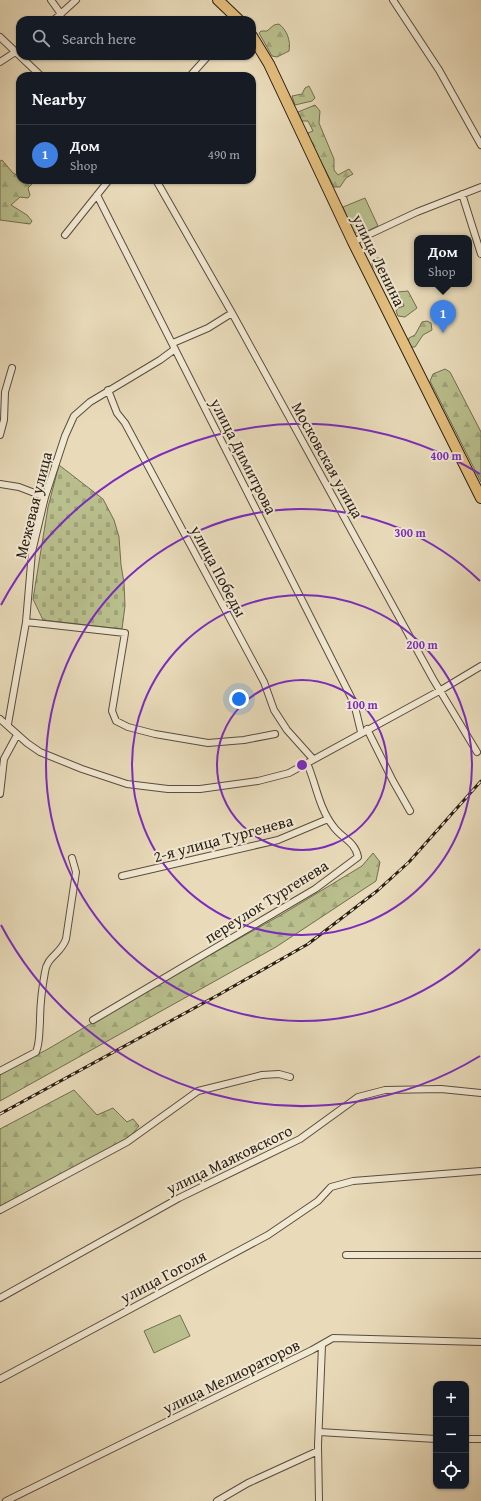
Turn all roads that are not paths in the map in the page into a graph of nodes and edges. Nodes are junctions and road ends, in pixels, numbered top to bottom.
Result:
1 (51, 0) edge
2 (76, 0) edge
3 (393, 0) edge
4 (222, 1) edge
5 (61, 14) junction
6 (59, 16) edge
7 (235, 16) edge
8 (0, 37) edge
9 (256, 43) edge
10 (16, 50) edge
11 (16, 52) edge
12 (26, 60) edge
13 (204, 60) edge
14 (0, 62) edge
15 (37, 72) edge
16 (194, 72) edge
17 (481, 145) edge
18 (106, 184) edge
19 (158, 184) edge
20 (481, 187) edge
21 (462, 194) junction
22 (97, 195) junction
23 (65, 235) dead end
24 (353, 242) junction
25 (481, 254) edge
26 (232, 313) junction
27 (174, 346) junction
28 (12, 368) dead end
29 (108, 390) junction
30 (0, 435) edge
31 (0, 484) edge
32 (45, 497) junction
33 (481, 498) edge
34 (26, 622) junction
35 (481, 666) edge
36 (442, 690) junction
37 (0, 718) edge
38 (8, 724) junction
39 (367, 729) junction
40 (361, 732) junction
41 (275, 734) dead end
42 (17, 735) junction
43 (477, 752) dead end
44 (313, 759) junction
45 (307, 763) junction
46 (0, 794) edge
47 (410, 811) dead end
48 (328, 819) junction
49 (72, 858) dead end
50 (122, 876) dead end
51 (93, 1020) dead end
52 (0, 1071) edge
53 (290, 1078) dead end
54 (481, 1093) edge
55 (481, 1171) edge
56 (0, 1210) edge
57 (346, 1255) dead end
58 (481, 1255) edge
59 (0, 1298) edge
60 (481, 1342) edge
61 (322, 1344) junction
62 (0, 1379) edge
63 (319, 1432) junction
64 (433, 1439) edge
65 (469, 1439) edge
66 (481, 1439) edge
67 (318, 1451) junction
68 (219, 1500) edge
69 (6, 1501) edge
70 (319, 1501) edge

1 - 5 street
2 - 5 street
3 - 17 street
4 - 7 main road
5 - 6 street
8 - 10 street
9 - 24 main road, улица Ленина
11 - 14 street
12 - 15 street
13 - 16 street
18 - 22 street
19 - 26 street, Московская улица
20 - 21 street
21 - 24 street
21 - 25 street
22 - 23 street
22 - 27 street, улица Димитрова
24 - 33 main road, улица Ленина
26 - 27 street, Межевая улица
26 - 36 street, Московская улица
27 - 29 street, Межевая улица
27 - 40 street, улица Димитрова
28 - 30 street
29 - 32 street, Межевая улица
29 - 44 street, улица Победы
31 - 32 street
32 - 34 street, Межевая улица
34 - 38 street, Межевая улица
34 - 41 street
35 - 36 street
36 - 39 street
36 - 43 street, Московская улица
37 - 38 street
38 - 42 street
39 - 40 street
39 - 47 street
40 - 44 street
42 - 45 street
42 - 46 street
44 - 45 street
45 - 48 street, переулок Тургенева
48 - 50 street, 2-я улица Тургенева
48 - 51 street, переулок Тургенева
49 - 52 street
53 - 56 street
54 - 59 street, улица Маяковского
55 - 62 street, улица Гоголя
57 - 58 street
60 - 61 street, улица Мелиораторов
61 - 63 street
61 - 69 street, улица Мелиораторов
63 - 64 street
63 - 67 street
65 - 66 street
67 - 68 street
67 - 70 street

